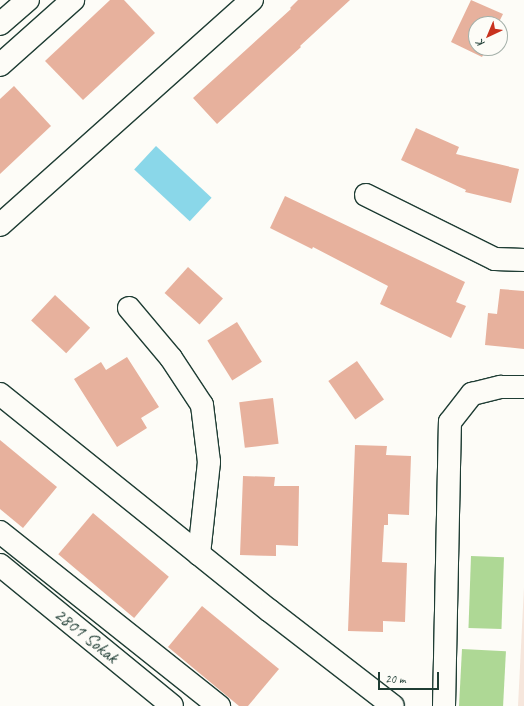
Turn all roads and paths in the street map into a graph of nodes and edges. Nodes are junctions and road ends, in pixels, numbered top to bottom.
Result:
1 (28, 0) edge
2 (73, 0) edge
3 (252, 0) edge
4 (0, 24) edge
5 (0, 65) edge
6 (366, 195) dead end
7 (0, 225) edge
8 (524, 260) edge
9 (128, 308) dead end
10 (524, 387) edge
11 (0, 394) edge
12 (0, 532) edge
13 (199, 554) junction
14 (0, 565) edge
15 (172, 706) edge
16 (219, 706) edge
17 (393, 706) edge
18 (444, 706) edge

1 - 4 street
2 - 5 street
3 - 7 street
6 - 8 street
9 - 13 street
10 - 18 street
11 - 13 street
12 - 16 street
13 - 17 street
14 - 15 street, 2801 Sokak

